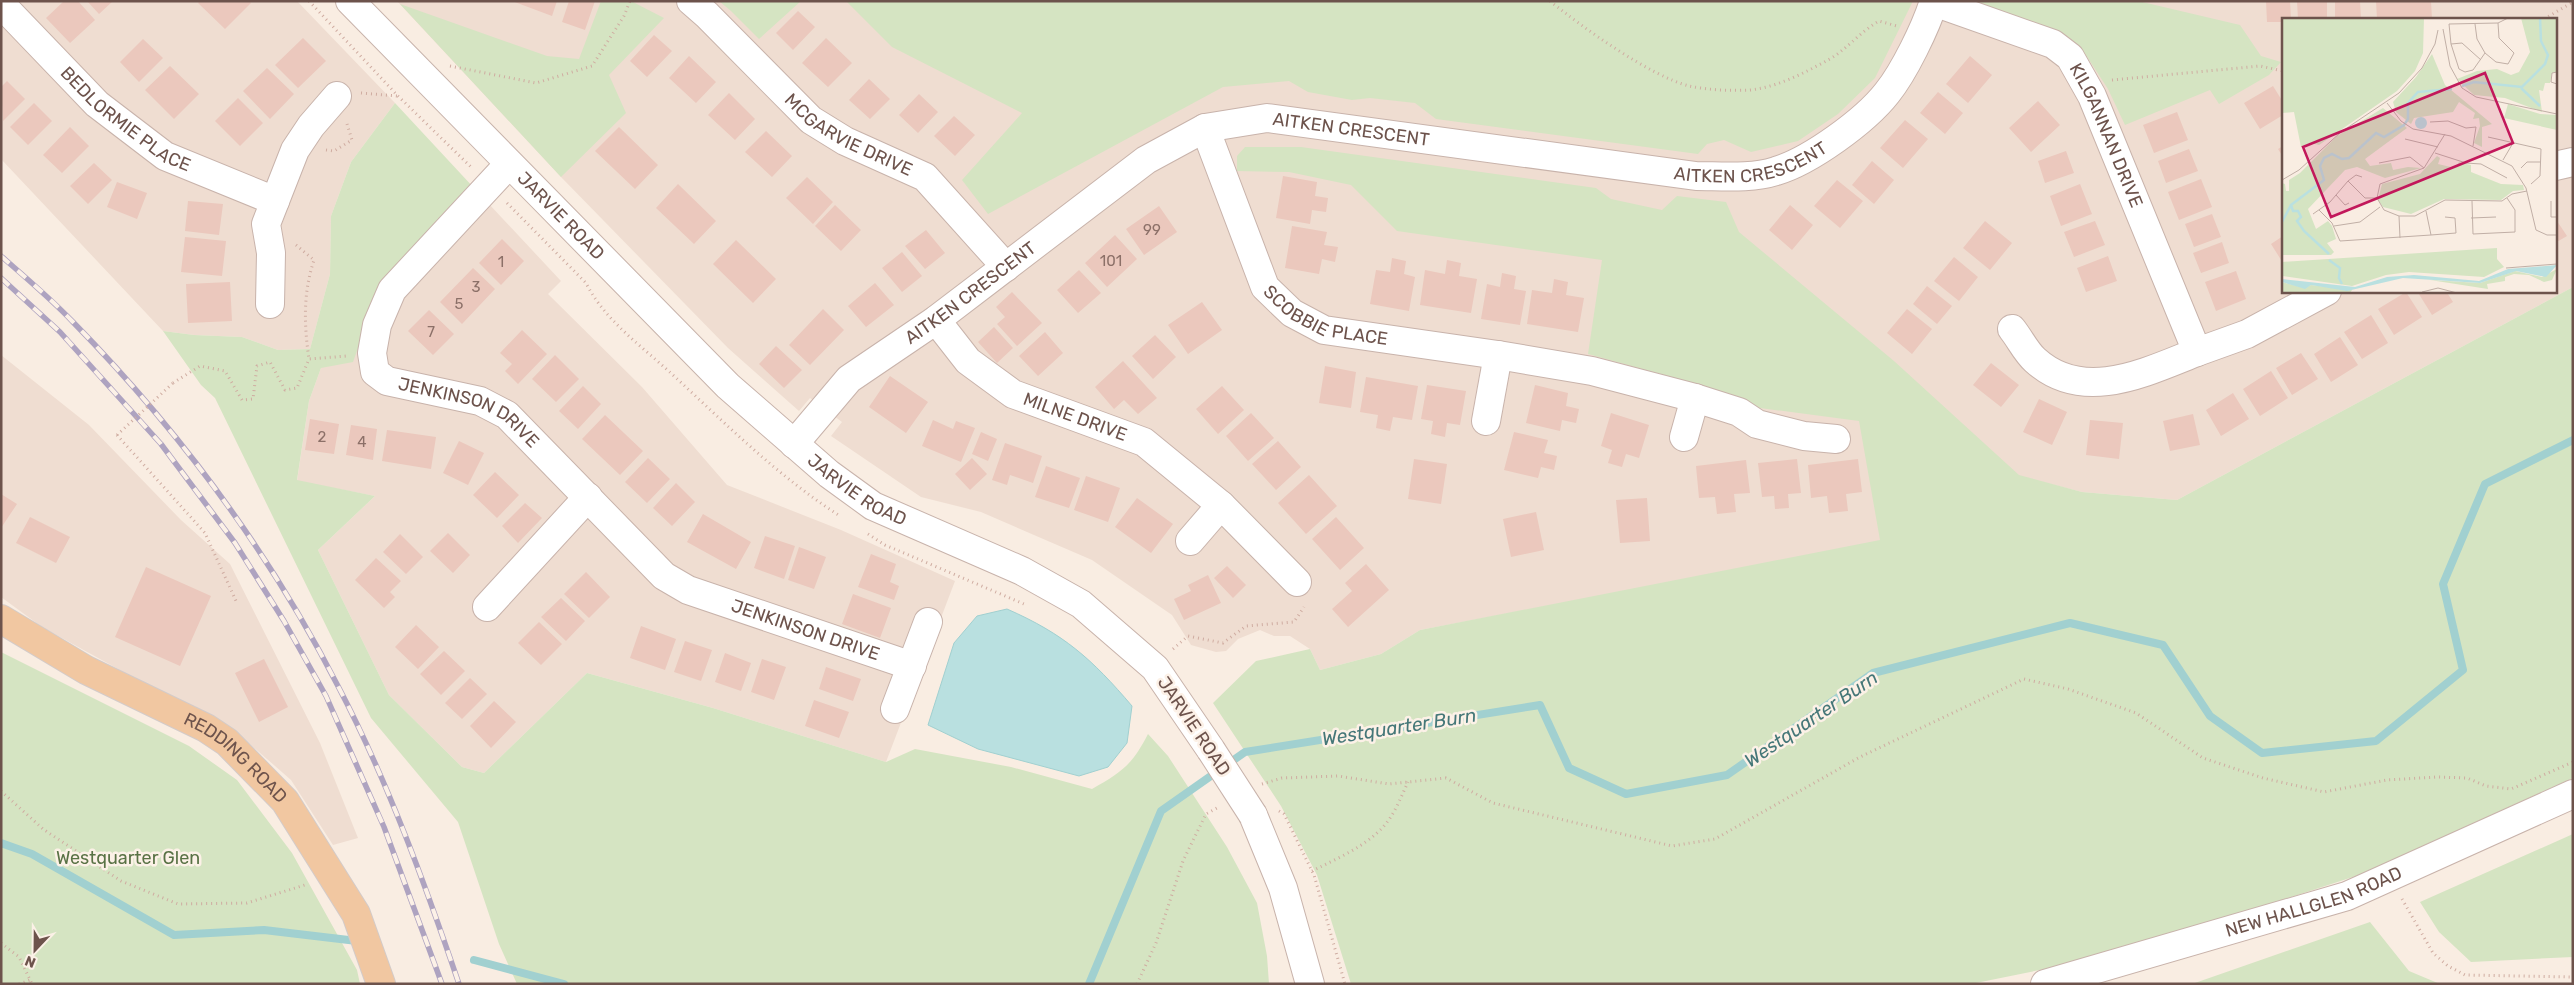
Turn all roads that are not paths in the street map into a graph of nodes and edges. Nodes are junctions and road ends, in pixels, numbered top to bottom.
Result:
1 (350, 1) edge
2 (691, 1) edge
3 (1, 4) edge
4 (1931, 10) edge
5 (337, 96) dead end
6 (1205, 128) junction
7 (2573, 162) edge
8 (509, 164) junction
9 (2556, 166) edge
10 (275, 200) junction
11 (1006, 267) junction
12 (2326, 292) edge
13 (270, 304) dead end
14 (936, 320) junction
15 (2012, 329) dead end
16 (2197, 352) junction
17 (1498, 355) junction
18 (1696, 398) junction
19 (1486, 421) dead end
20 (1684, 437) dead end
21 (1836, 439) dead end
22 (794, 444) junction
23 (588, 497) junction
24 (1221, 505) junction
25 (1190, 541) dead end
26 (1298, 582) road end
27 (486, 607) dead end
28 (1, 619) edge
29 (928, 622) dead end
30 (912, 666) junction
31 (895, 709) dead end
32 (2573, 794) edge
33 (381, 984) edge
34 (1310, 984) edge
35 (2045, 984) edge

1 - 8 street, JARVIE ROAD
2 - 11 street, MCGARVIE DRIVE
3 - 10 street, BEDLORMIE PLACE
4 - 6 street, AITKEN CRESCENT
4 - 16 street, KILGANNAN DRIVE
5 - 10 street
6 - 11 street, AITKEN CRESCENT
6 - 17 street, SCOBBIE PLACE
7 - 9 street
8 - 22 street, JARVIE ROAD
8 - 23 street, JENKINSON DRIVE
10 - 13 street
11 - 14 street, AITKEN CRESCENT
12 - 16 street
14 - 22 street, AITKEN CRESCENT
14 - 24 street, MILNE DRIVE
15 - 16 street
17 - 18 street, SCOBBIE PLACE
17 - 19 street
18 - 20 street
18 - 21 street, SCOBBIE PLACE
22 - 34 street, JARVIE ROAD, bridge
23 - 27 street
23 - 30 street, JENKINSON DRIVE
24 - 25 street
24 - 26 street, MILNE DRIVE
28 - 33 main road, REDDING ROAD
29 - 30 street
30 - 31 street
32 - 35 street, NEW HALLGLEN ROAD

